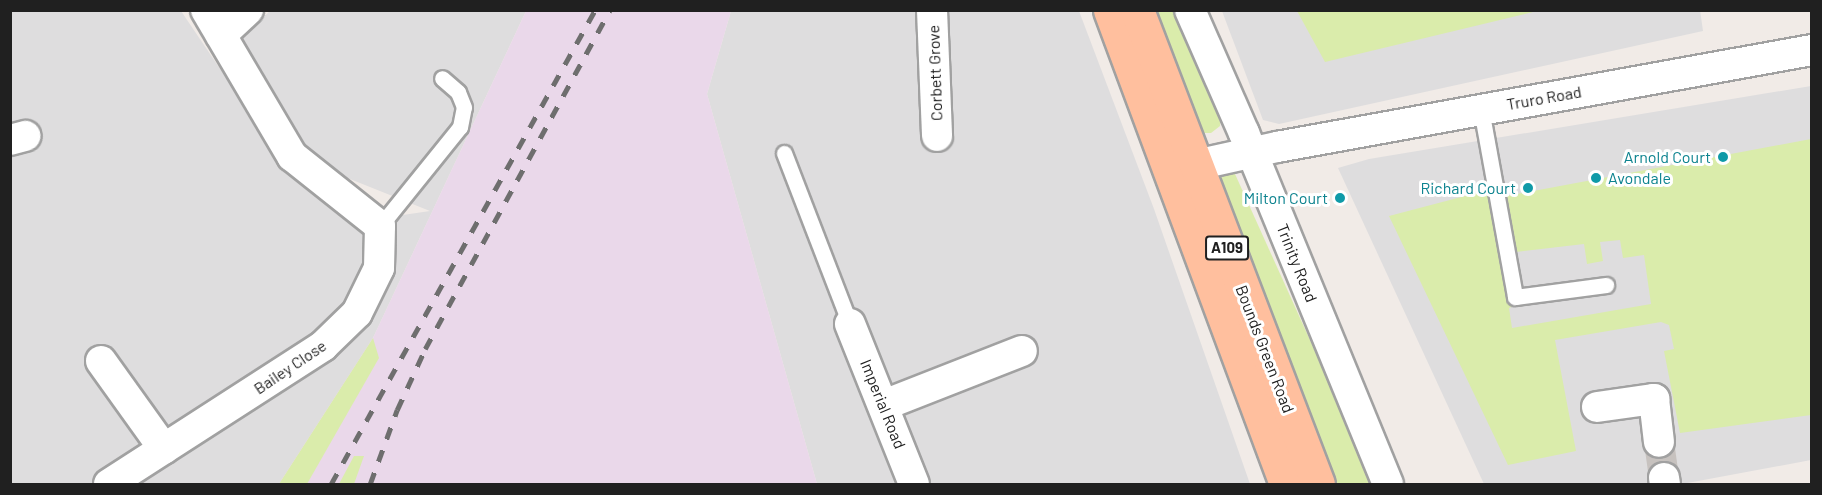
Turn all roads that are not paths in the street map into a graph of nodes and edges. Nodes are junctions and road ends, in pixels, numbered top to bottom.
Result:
1 (248, 10) edge
2 (932, 10) edge
3 (1110, 10) edge
4 (1137, 10) edge
5 (1190, 10) edge
6 (214, 23) edge
7 (1812, 50) edge
8 (442, 78) dead end
9 (1480, 109) junction
10 (937, 136) dead end
11 (1251, 147) junction
12 (784, 153) dead end
13 (1178, 154) junction
14 (380, 226) junction
15 (1606, 285) dead end
16 (850, 324) joint
17 (1022, 351) dead end
18 (101, 361) dead end
19 (884, 405) junction
20 (1597, 407) dead end
21 (1659, 442) tunnel mouth
22 (164, 449) junction
23 (1302, 482) edge
24 (109, 484) edge
25 (914, 484) edge
26 (1388, 484) edge

1 - 6 street
2 - 10 street, Corbett Grove
3 - 13 main road, Bounds Green Road / A109
4 - 13 main road, Bounds Green Road / A109
5 - 11 street, Trinity Road
6 - 14 street
7 - 9 street, Truro Road
8 - 14 lane
9 - 11 street, Truro Road
9 - 15 lane
11 - 13 street, Truro Road
11 - 26 street, Trinity Road
12 - 16 lane
13 - 23 main road, Bounds Green Road / A109
14 - 22 street, Bailey Close
16 - 19 street, Imperial Road
17 - 19 street
18 - 22 street
19 - 25 street, Imperial Road
20 - 21 street
22 - 24 street, Bailey Close

